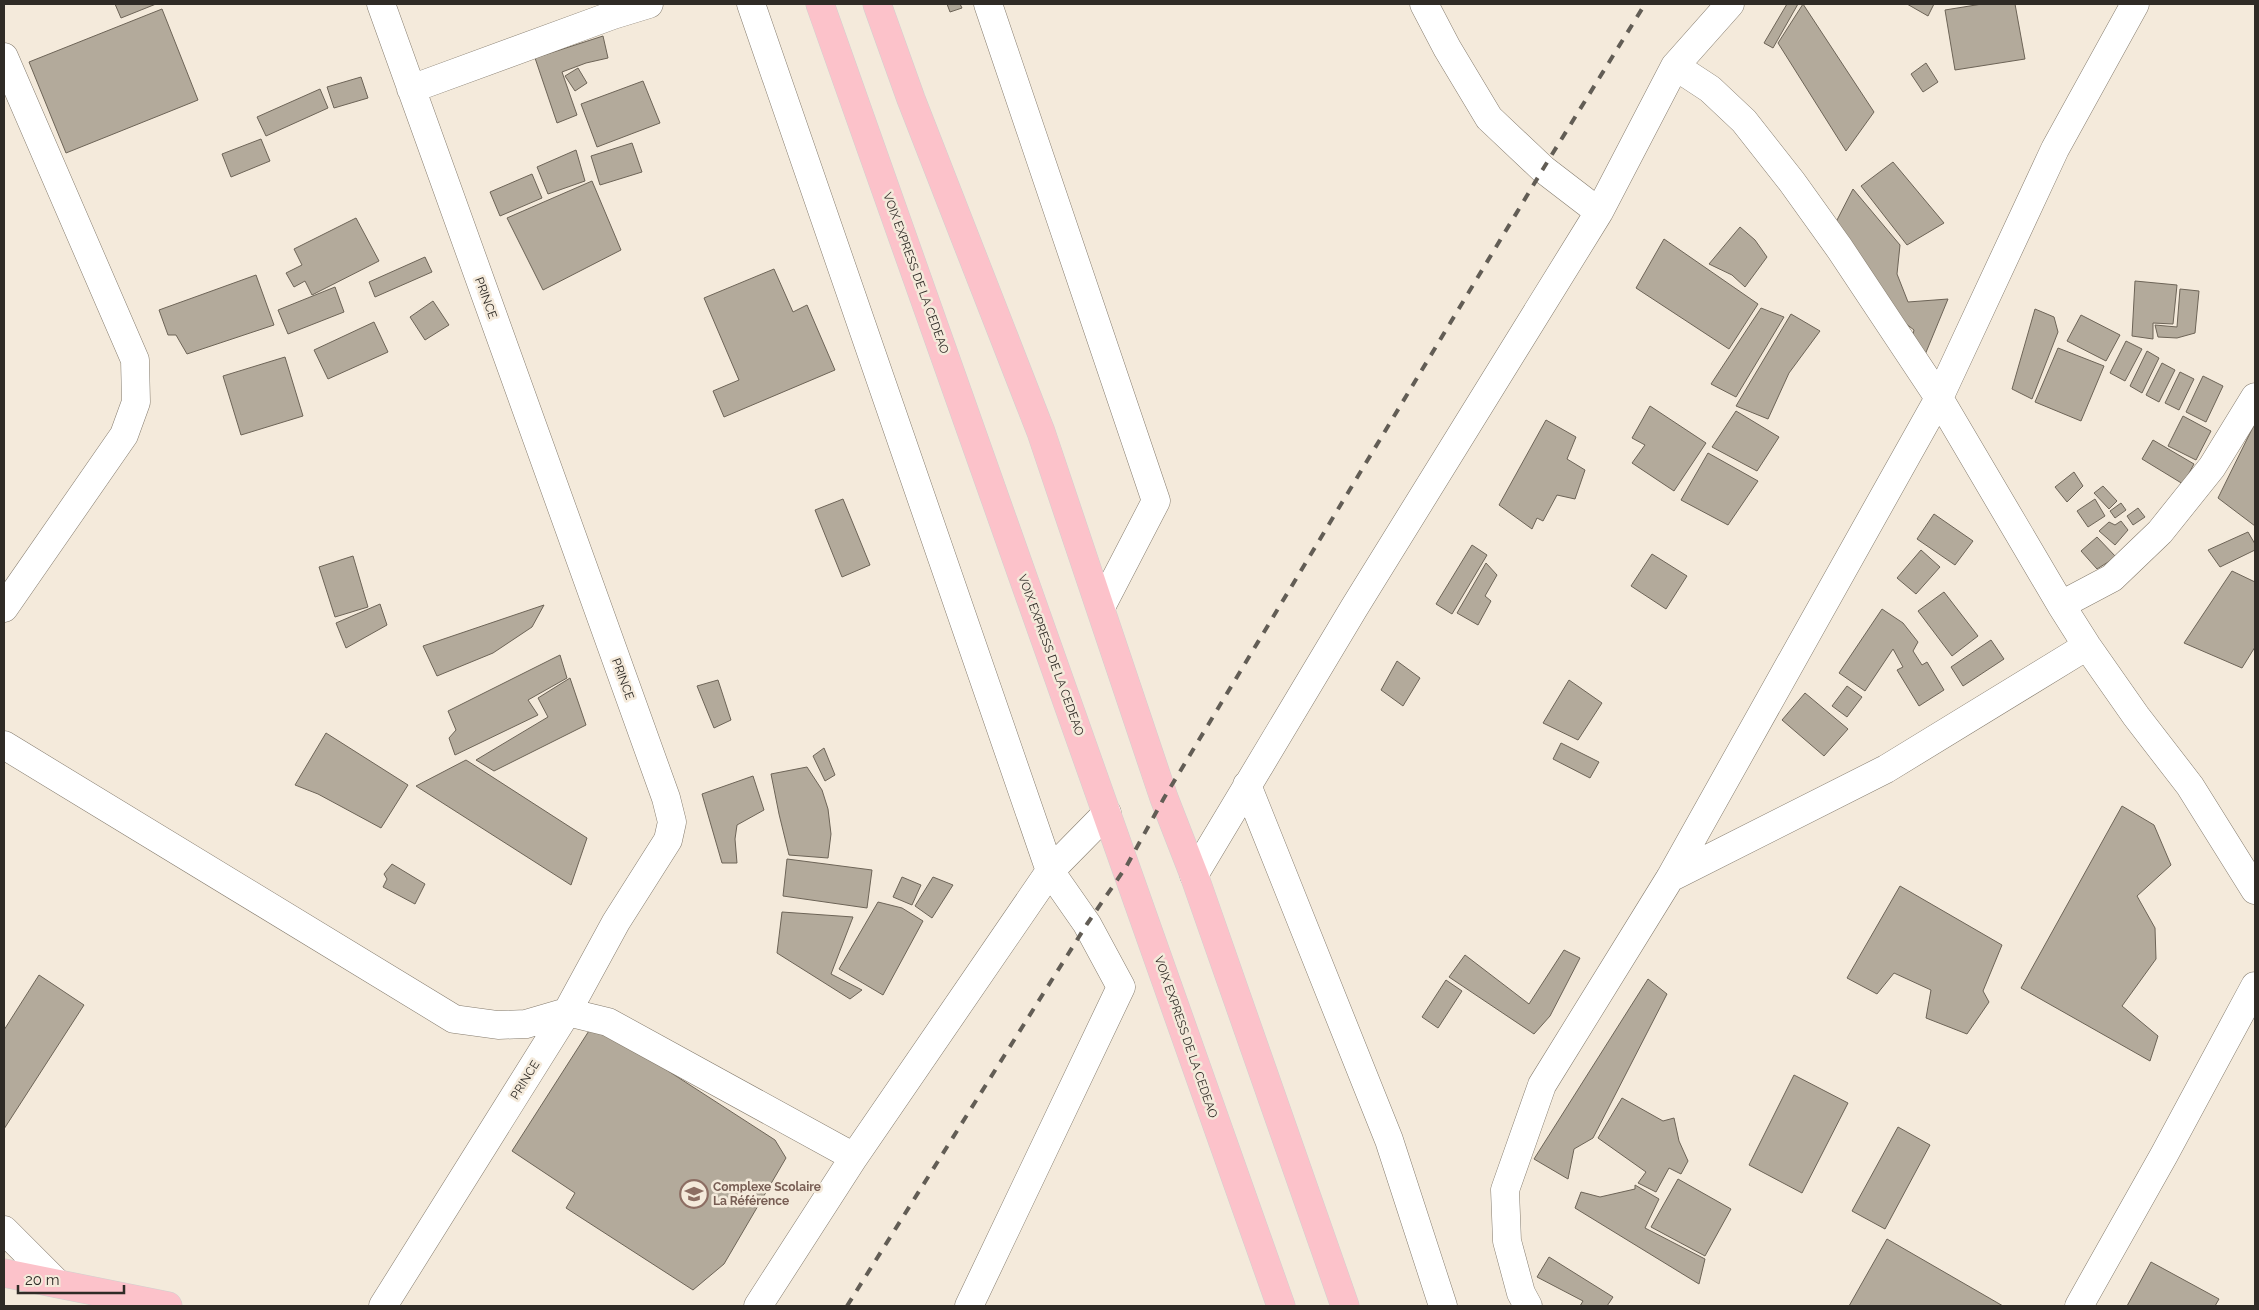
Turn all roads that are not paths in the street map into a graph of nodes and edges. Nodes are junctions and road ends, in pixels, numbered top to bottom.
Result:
1 (381, 4) edge
2 (649, 4) edge
3 (751, 4) edge
4 (820, 4) edge
5 (877, 4) edge
6 (988, 4) edge
7 (1424, 4) edge
8 (1730, 4) edge
9 (2135, 4) edge
10 (4, 57) edge
11 (1675, 66) junction
12 (411, 89) junction
13 (1599, 212) junction
14 (2255, 397) edge
15 (1939, 398) junction
16 (2061, 605) junction
17 (1101, 607) junction
18 (4, 608) edge
19 (2087, 646) junction
20 (4, 745) edge
21 (1247, 785) junction
22 (1107, 813) junction
23 (1050, 872) junction
24 (1194, 875) junction
25 (1670, 878) junction
26 (2255, 890) edge
27 (2255, 986) edge
28 (568, 1012) junction
29 (854, 1157) junction
30 (4, 1230) edge
31 (4, 1273) edge
32 (57, 1283) junction
33 (167, 1306) edge
34 (383, 1306) edge
35 (758, 1306) edge
36 (969, 1306) edge
37 (1281, 1306) edge
38 (1345, 1306) edge
39 (1443, 1306) edge
40 (1528, 1306) edge
41 (2079, 1306) edge

1 - 12 street, PRINCE
2 - 12 street
3 - 23 street
4 - 22 main road, VOIX EXPRESS DE LA CEDEAO
5 - 17 main road
6 - 17 street
7 - 13 street
8 - 11 street
9 - 15 street
10 - 18 street
11 - 13 street
11 - 15 street
12 - 28 street, PRINCE
13 - 21 street
14 - 16 street
15 - 16 street
15 - 25 street
16 - 19 street
17 - 24 main road
19 - 25 street
19 - 26 street
20 - 28 street
21 - 24 street
21 - 39 street
22 - 23 street
22 - 37 main road, VOIX EXPRESS DE LA CEDEAO
23 - 29 street
23 - 36 street
24 - 38 main road
25 - 40 street
27 - 41 street
28 - 29 street
28 - 34 street, PRINCE
29 - 35 street
30 - 32 street
31 - 32 main road
32 - 33 main road

